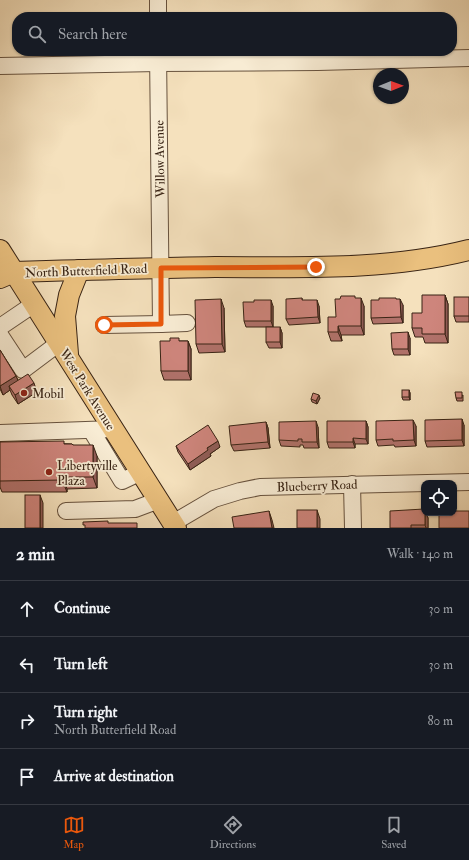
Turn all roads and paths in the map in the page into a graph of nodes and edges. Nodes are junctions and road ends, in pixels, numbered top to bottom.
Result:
1 (158, 0) edge
2 (158, 12) edge
3 (158, 57) edge
4 (469, 58) edge
5 (0, 66) edge
6 (0, 250) edge
7 (469, 250) edge
8 (161, 268) junction
9 (79, 270) junction
10 (5, 273) edge
11 (34, 304) junction
12 (187, 323) dead end
13 (161, 324) junction
14 (104, 325) dead end
15 (0, 327) edge
16 (0, 335) edge
17 (64, 351) junction
18 (91, 430) junction
19 (114, 430) junction
20 (0, 433) edge
21 (141, 472) junction
22 (469, 482) edge
23 (352, 484) junction
24 (158, 500) junction
25 (66, 511) dead end
26 (175, 525) edge
27 (353, 528) edge

1 - 2 street
3 - 4 street
3 - 5 street
3 - 8 street, Willow Avenue
6 - 10 main road, West Park Avenue
7 - 8 main road, North Butterfield Road
8 - 9 main road, North Butterfield Road
8 - 13 street, Willow Avenue
9 - 10 main road, North Butterfield Road
9 - 17 main road
10 - 11 main road, West Park Avenue
11 - 15 street
11 - 17 main road, West Park Avenue
12 - 13 street
13 - 14 street
16 - 17 street
17 - 19 main road, West Park Avenue
18 - 19 street
18 - 20 street
18 - 21 street
19 - 21 main road, West Park Avenue
21 - 24 main road, West Park Avenue
22 - 23 street, Blueberry Road
23 - 26 street, Blueberry Road
23 - 27 street
24 - 25 street
24 - 26 main road, West Park Avenue

